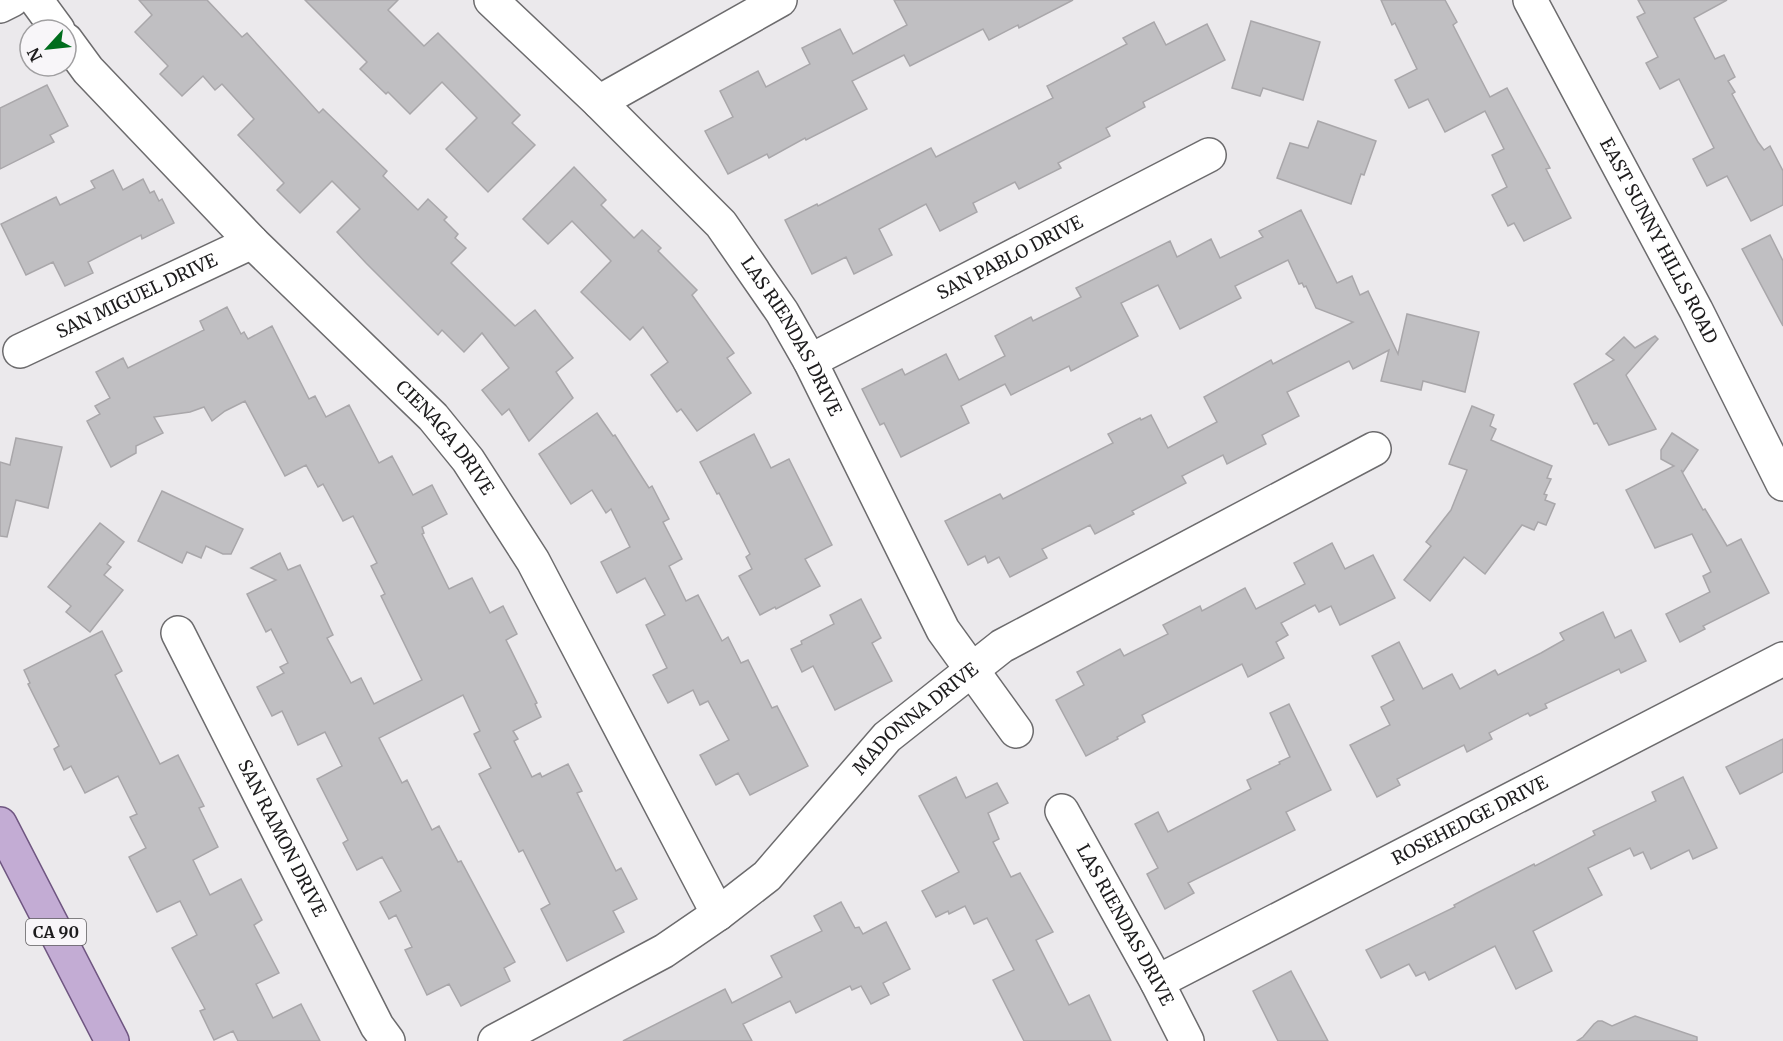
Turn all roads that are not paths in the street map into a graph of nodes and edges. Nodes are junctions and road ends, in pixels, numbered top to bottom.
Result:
1 (12, 0) edge
2 (36, 0) edge
3 (491, 0) edge
4 (780, 0) edge
5 (1530, 0) edge
6 (0, 6) edge
7 (49, 18) edge
8 (78, 56) edge
9 (599, 102) junction
10 (1209, 155) dead end
11 (252, 242) junction
12 (20, 351) dead end
13 (810, 361) junction
14 (1374, 449) dead end
15 (1783, 484) edge
16 (178, 633) dead end
17 (1783, 659) edge
18 (971, 670) junction
19 (1016, 731) dead end
20 (1062, 811) dead end
21 (0, 824) edge
22 (718, 915) junction
23 (1156, 982) junction
24 (112, 1041) edge
25 (388, 1041) edge
26 (495, 1041) edge
27 (1187, 1041) edge

1 - 6 street
2 - 7 street
3 - 9 street, LAS RIENDAS DRIVE
4 - 9 street
5 - 15 street, EAST SUNNY HILLS ROAD
8 - 11 street, CIENAGA DRIVE
9 - 13 street, LAS RIENDAS DRIVE
10 - 13 street, SAN PABLO DRIVE
11 - 12 street, SAN MIGUEL DRIVE
11 - 22 street, CIENAGA DRIVE
13 - 18 street, LAS RIENDAS DRIVE
14 - 18 street, MADONNA DRIVE
16 - 25 street, SAN RAMON DRIVE
17 - 23 street, ROSEHEDGE DRIVE
18 - 19 street, LAS RIENDAS DRIVE
18 - 22 street, MADONNA DRIVE
20 - 23 street, LAS RIENDAS DRIVE
21 - 24 main road, CA 90
22 - 26 street, MADONNA DRIVE
23 - 27 street, LAS RIENDAS DRIVE

